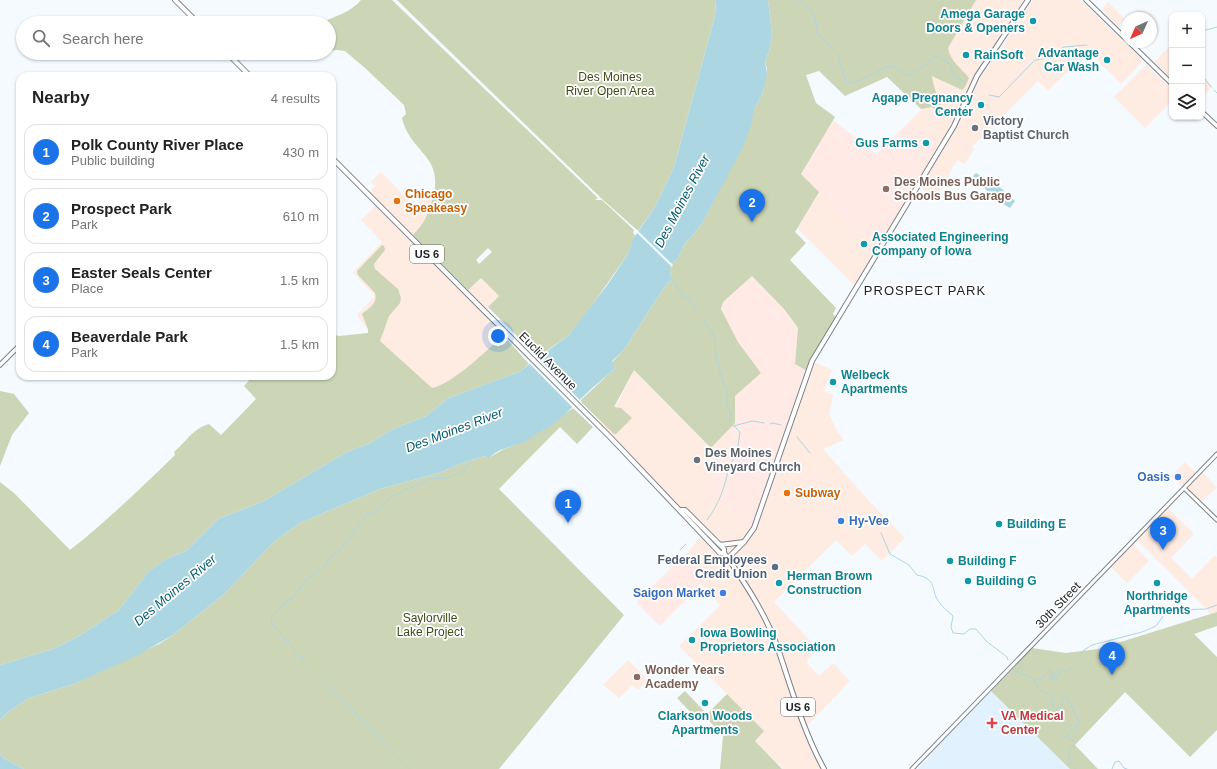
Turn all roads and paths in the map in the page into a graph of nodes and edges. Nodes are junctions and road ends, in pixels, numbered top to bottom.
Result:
1 (175, 0) edge
2 (1028, 0) edge
3 (1086, 0) edge
4 (191, 16) edge
5 (1121, 34) edge
6 (1135, 48) edge
7 (234, 60) edge
8 (246, 72) edge
9 (1169, 81) edge
10 (1205, 115) edge
11 (1217, 126) edge
12 (336, 162) edge
13 (16, 349) edge
14 (0, 365) edge
15 (1217, 454) edge
16 (1184, 488) junction
17 (681, 510) junction
18 (1217, 520) edge
19 (744, 542) junction
20 (720, 545) junction
21 (724, 553) junction
22 (728, 558) junction
23 (824, 769) edge
24 (912, 769) edge

1 - 4 main road
2 - 19 main road
3 - 5 main road
6 - 9 main road
7 - 8 main road
10 - 11 main road
12 - 17 main road, Euclid Avenue / US 6
13 - 14 main road
15 - 16 street, 30th Street
16 - 18 street
16 - 24 street, 30th Street
17 - 20 main road, Euclid Avenue / US 6
17 - 21 main road, Euclid Avenue / US 6
19 - 20 main road
19 - 22 main road
20 - 21 main road, Euclid Avenue / US 6
21 - 22 main road, Euclid Avenue / US 6
22 - 23 main road, US 6

